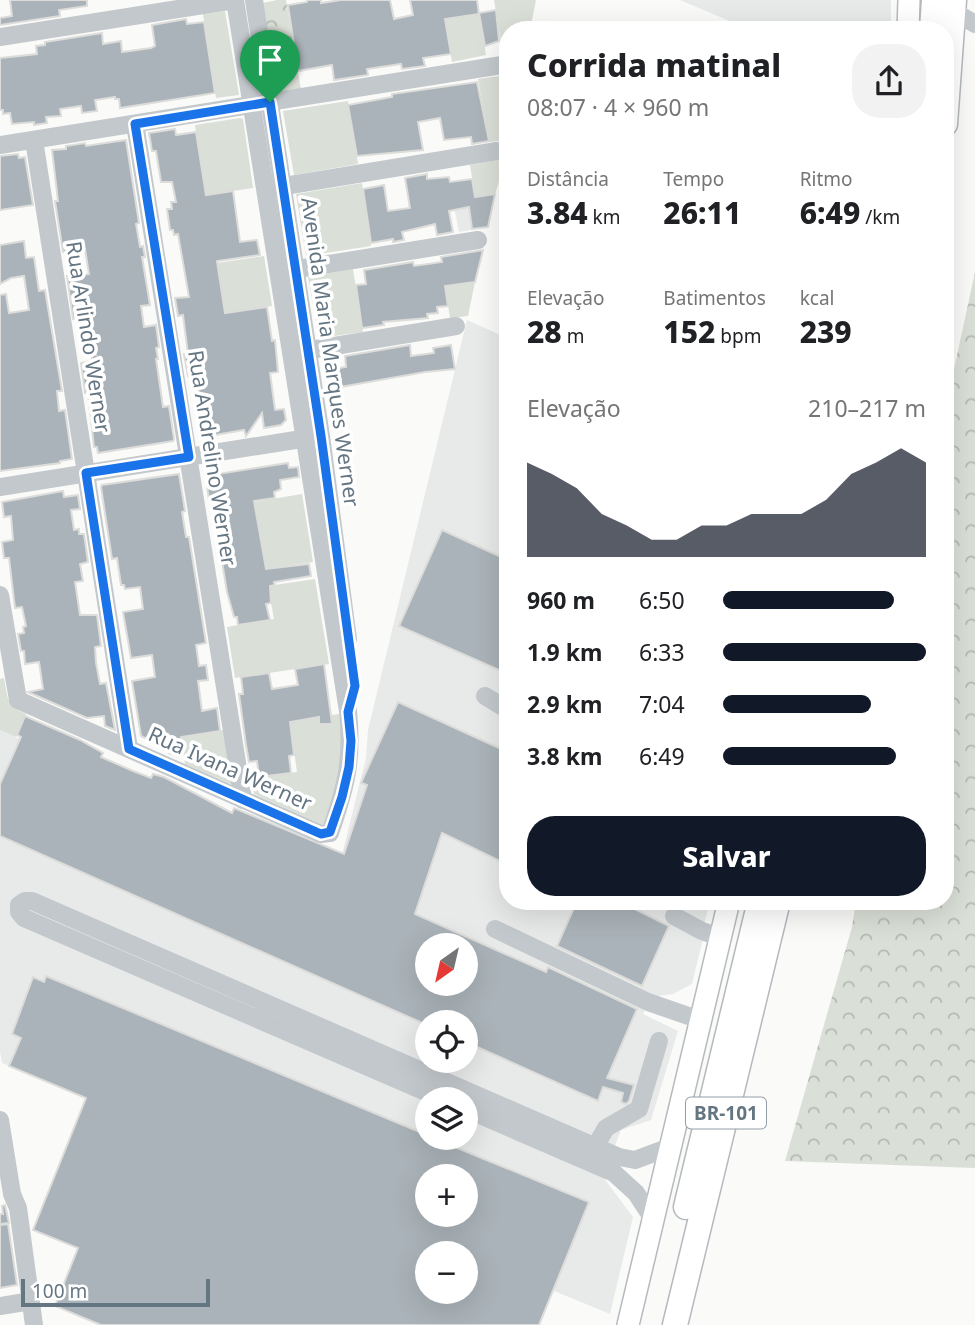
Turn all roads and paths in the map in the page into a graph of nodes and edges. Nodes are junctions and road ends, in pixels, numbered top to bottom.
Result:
1 (235, 0) edge
2 (254, 0) edge
3 (909, 0) edge
4 (947, 4) edge
5 (908, 21) edge
6 (937, 21) edge
7 (975, 24) edge
8 (0, 37) edge
9 (499, 65) edge
10 (261, 103) junction
11 (135, 124) junction
12 (34, 140) junction
13 (0, 145) edge
14 (497, 151) dead end
15 (274, 188) junction
16 (478, 240) dead end
17 (287, 271) junction
18 (456, 326) dead end
19 (299, 352) junction
20 (313, 437) junction
21 (189, 457) junction
22 (86, 473) junction
23 (0, 487) edge
24 (0, 595) edge
25 (485, 696) dead end
26 (499, 705) edge
27 (129, 749) junction
28 (243, 800) junction
29 (330, 832) joint
30 (726, 910) edge
31 (758, 910) edge
32 (776, 910) edge
33 (674, 916) dead end
34 (495, 929) dead end
35 (719, 937) junction
36 (700, 1020) junction
37 (659, 1041) dead end
38 (415, 1087) edge
39 (458, 1087) edge
40 (478, 1096) edge
41 (478, 1114) edge
42 (0, 1120) edge
43 (595, 1147) junction
44 (670, 1147) junction
45 (635, 1160) junction
46 (625, 1181) junction
47 (6, 1195) edge
48 (653, 1219) junction
49 (31, 1301) junction
50 (0, 1306) edge
51 (34, 1325) edge
52 (628, 1325) edge
53 (657, 1325) edge
54 (675, 1325) edge

1 - 8 street
1 - 10 street, Avenida Maria Marques Werner
2 - 10 street, Avenida Maria Marques Werner
3 - 5 main road
4 - 6 highway
4 - 7 street
9 - 10 street
10 - 11 street
10 - 15 street, Avenida Maria Marques Werner
11 - 12 street
11 - 21 street, Rua Andrelino Werner
12 - 13 street
12 - 22 street, Rua Arlindo Werner
14 - 15 street
15 - 17 street, Avenida Maria Marques Werner
16 - 17 street
17 - 19 street, Avenida Maria Marques Werner
18 - 19 street
19 - 20 street, Avenida Maria Marques Werner
20 - 21 street
20 - 29 street, Avenida Maria Marques Werner
21 - 22 street
21 - 28 street, Rua Andrelino Werner
22 - 23 street
22 - 27 street, Rua Arlindo Werner
24 - 27 street, Rua Ivana Werner
25 - 26 street
27 - 28 street, Rua Ivana Werner
28 - 29 street, Rua Ivana Werner
30 - 35 main road
31 - 53 highway, BR-101
32 - 54 highway, BR-101
33 - 35 street
34 - 36 street
35 - 36 main road
36 - 44 main road
37 - 43 street
38 - 39 street
40 - 43 street
41 - 46 street
42 - 47 street
43 - 45 street
44 - 45 street
44 - 48 main road
45 - 46 street
46 - 48 street
47 - 49 street
48 - 52 main road
49 - 50 street
49 - 51 street

